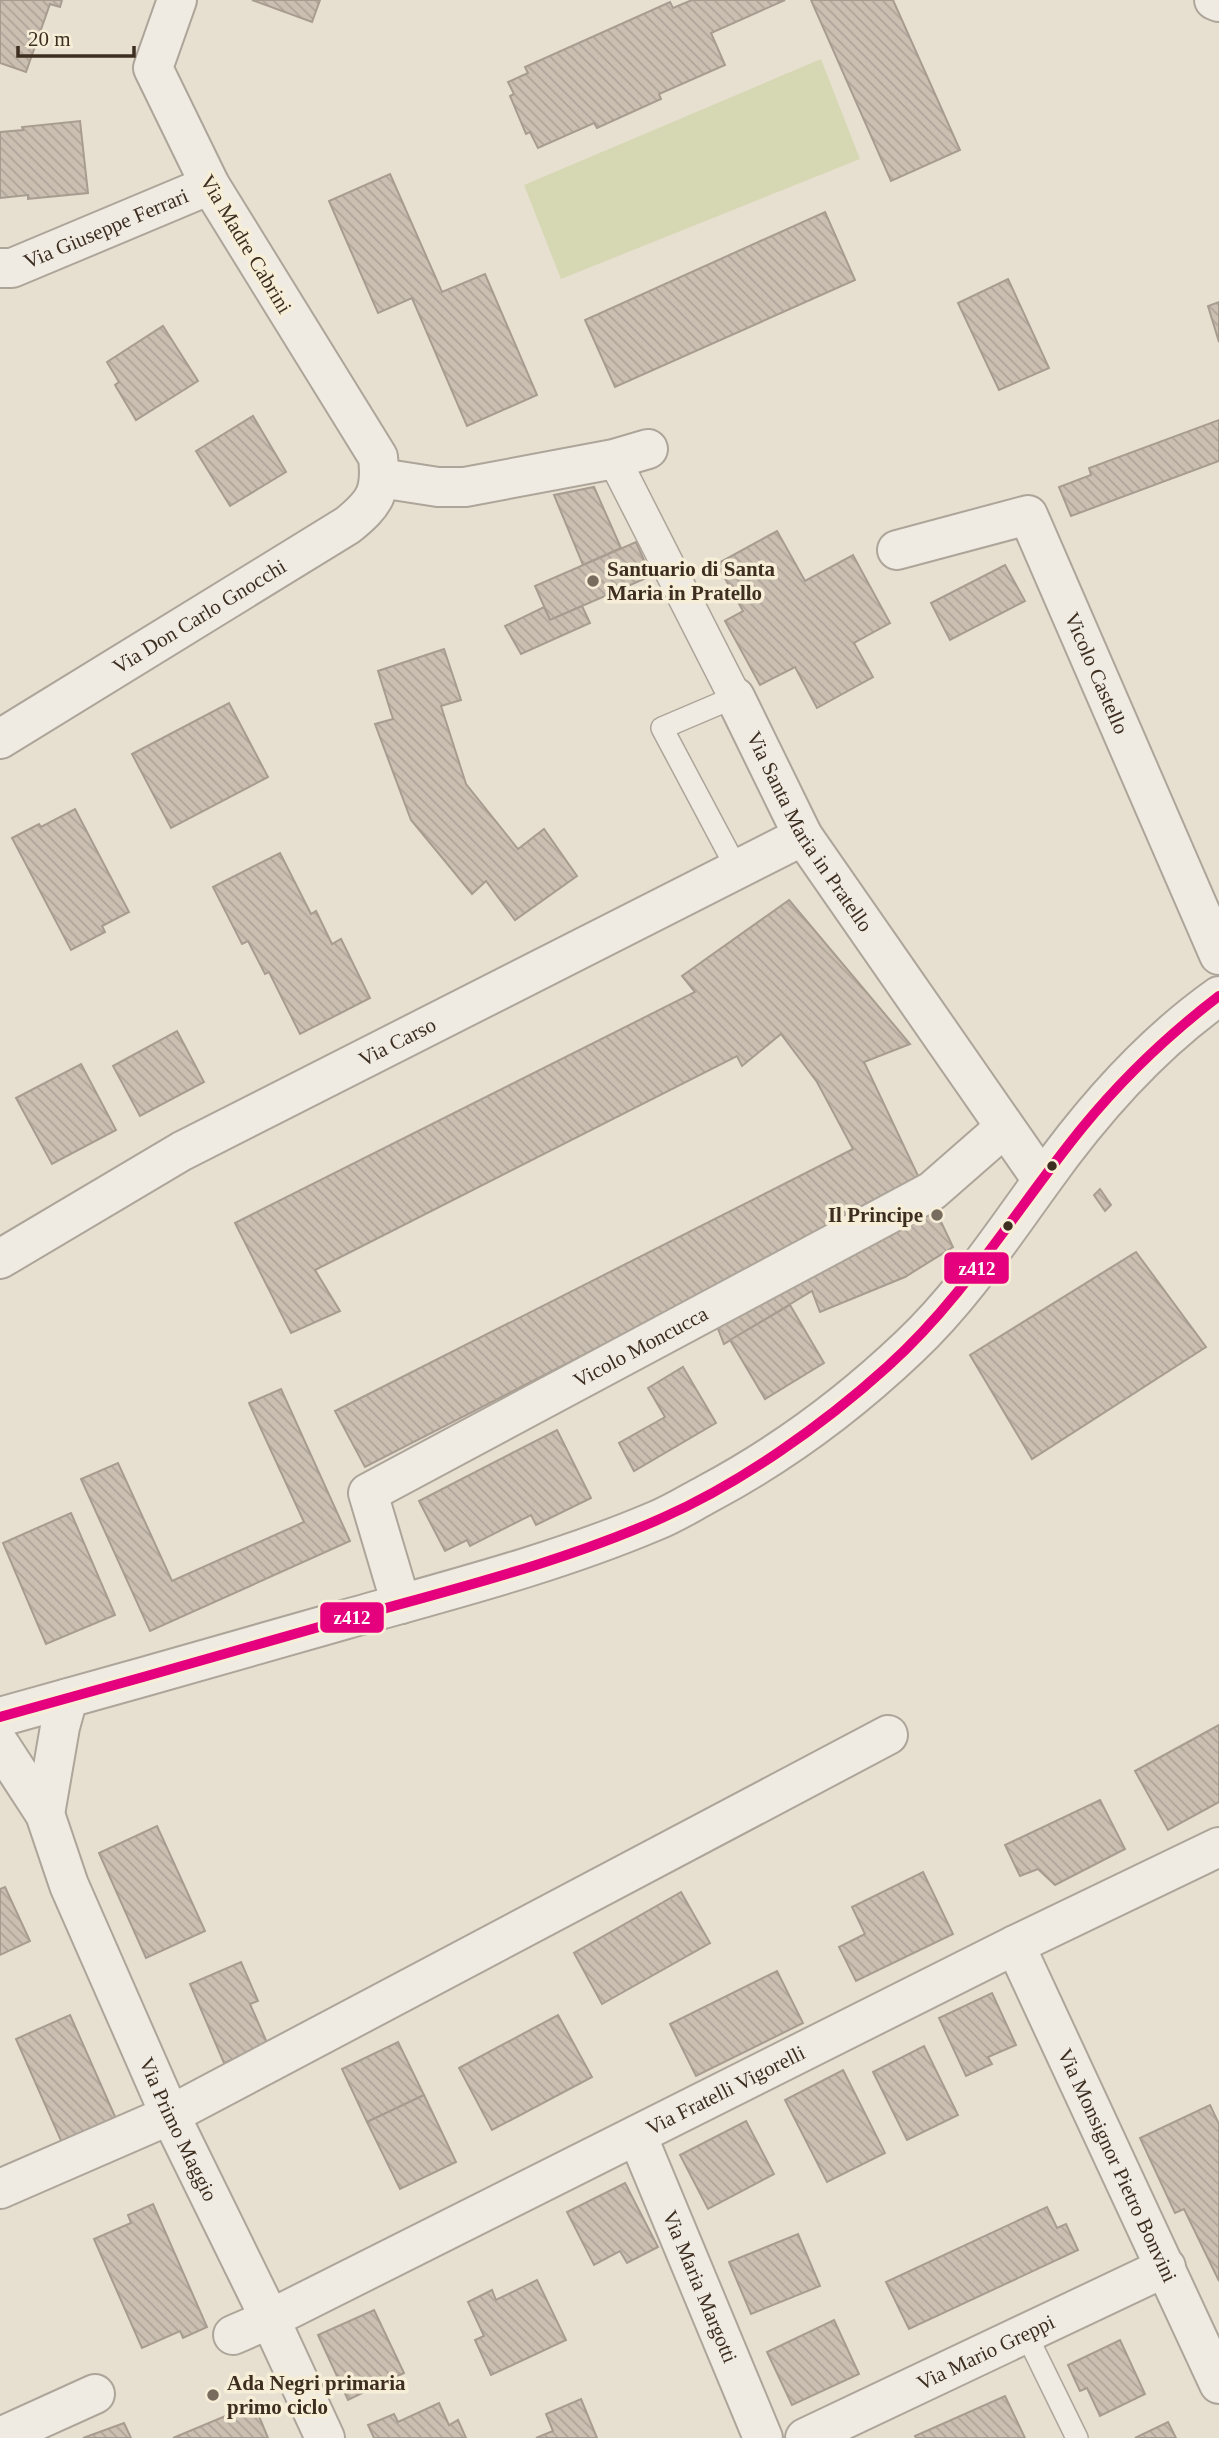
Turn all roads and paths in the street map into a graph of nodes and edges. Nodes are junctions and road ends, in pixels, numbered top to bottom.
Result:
1 (177, 0) edge
2 (1214, 0) edge
3 (1219, 2) edge
4 (210, 185) junction
5 (0, 268) edge
6 (631, 454) joint
7 (380, 478) junction
8 (897, 550) dead end
9 (735, 697) junction
10 (0, 739) edge
11 (803, 836) junction
12 (737, 869) junction
13 (1219, 955) edge
14 (1219, 996) edge
15 (1004, 1128) junction
16 (1042, 1180) junction
17 (0, 1259) edge
18 (401, 1604) junction
19 (68, 1698) junction
20 (0, 1717) edge
21 (888, 1735) dead end
22 (0, 1745) edge
23 (45, 1814) junction
24 (1219, 1847) edge
25 (1015, 1945) junction
26 (170, 2115) junction
27 (636, 2135) junction
28 (0, 2189) edge
29 (1166, 2267) junction
30 (270, 2319) junction
31 (1026, 2334) junction
32 (233, 2335) dead end
33 (1219, 2385) edge
34 (95, 2395) dead end
35 (0, 2437) edge
36 (325, 2438) edge
37 (763, 2438) edge
38 (805, 2438) edge
39 (1077, 2438) edge

1 - 4 street, Via Madre Cabrini
2 - 3 street
4 - 5 street, Via Giuseppe Ferrari
4 - 7 street, Via Madre Cabrini
6 - 7 street, Via Santa Maria in Pratello
6 - 9 street, Via Santa Maria in Pratello
7 - 10 street, Via Don Carlo Gnocchi
8 - 13 street, Vicolo Castello
9 - 11 street, Via Santa Maria in Pratello
9 - 12 lane
11 - 12 street, Via Carso
11 - 15 street, Via Santa Maria in Pratello
12 - 17 street, Via Carso
14 - 16 street
15 - 16 street, Via Santa Maria in Pratello
15 - 18 street, Vicolo Moncucca
16 - 18 street
18 - 19 street
19 - 20 street
19 - 23 street, Via Primo Maggio
21 - 26 street
22 - 23 street, Via Primo Maggio
23 - 26 street, Via Primo Maggio
24 - 25 street, Via Fratelli Vigorelli
25 - 27 street, Via Fratelli Vigorelli
25 - 29 street, Via Monsignor Pietro Bonvini
26 - 28 street
26 - 30 street, Via Primo Maggio
27 - 30 street, Via Fratelli Vigorelli
27 - 37 street, Via Maria Margotti
29 - 31 street, Via Mario Greppi
29 - 33 street, Via Monsignor Pietro Bonvini
30 - 32 street, Via Fratelli Vigorelli
30 - 36 street, Via Primo Maggio
31 - 38 street, Via Mario Greppi
31 - 39 lane
34 - 35 street

